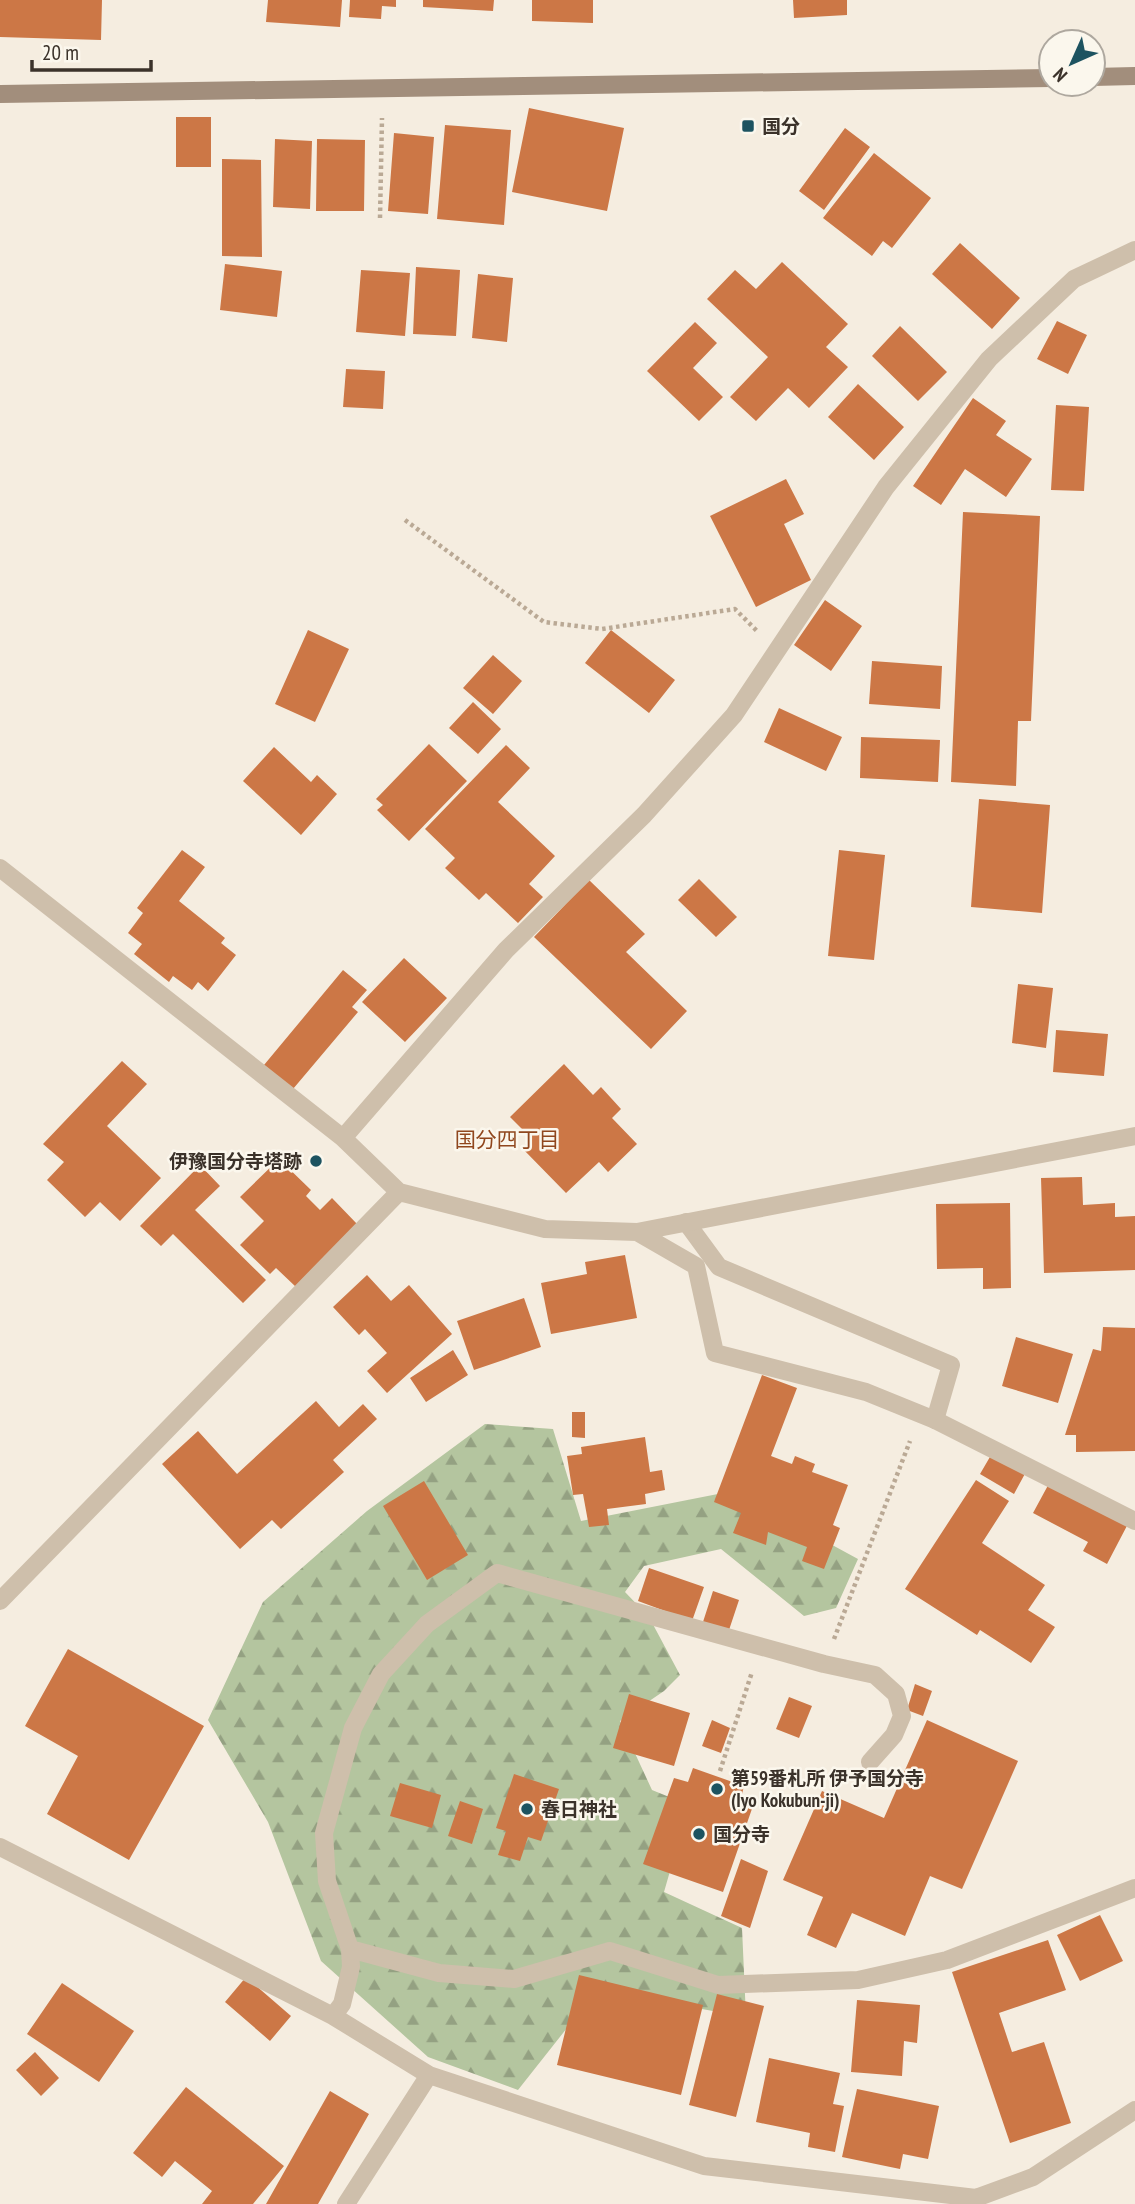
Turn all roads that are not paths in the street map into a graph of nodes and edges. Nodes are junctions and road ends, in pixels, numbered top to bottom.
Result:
1 (1135, 76) edge
2 (1107, 77) edge
3 (1037, 78) edge
4 (0, 94) edge
5 (1135, 250) edge
6 (0, 868) edge
7 (1135, 1136) edge
8 (343, 1138) junction
9 (399, 1192) junction
10 (686, 1222) junction
11 (637, 1231) junction
12 (928, 1417) junction
13 (1135, 1521) edge
14 (0, 1601) edge
15 (870, 1762) dead end
16 (0, 1847) edge
17 (1135, 1888) edge
18 (350, 1949) junction
19 (333, 2016) junction
20 (429, 2075) junction
21 (1135, 2110) edge
22 (346, 2204) edge

1 - 2 street
3 - 4 street
5 - 8 street
6 - 8 street
7 - 10 street
8 - 9 street
9 - 11 street
9 - 14 street
10 - 11 street
10 - 12 street
11 - 12 street
12 - 13 street
15 - 18 street
16 - 19 street
17 - 18 street
18 - 19 street
19 - 20 street
20 - 21 street
20 - 22 street

